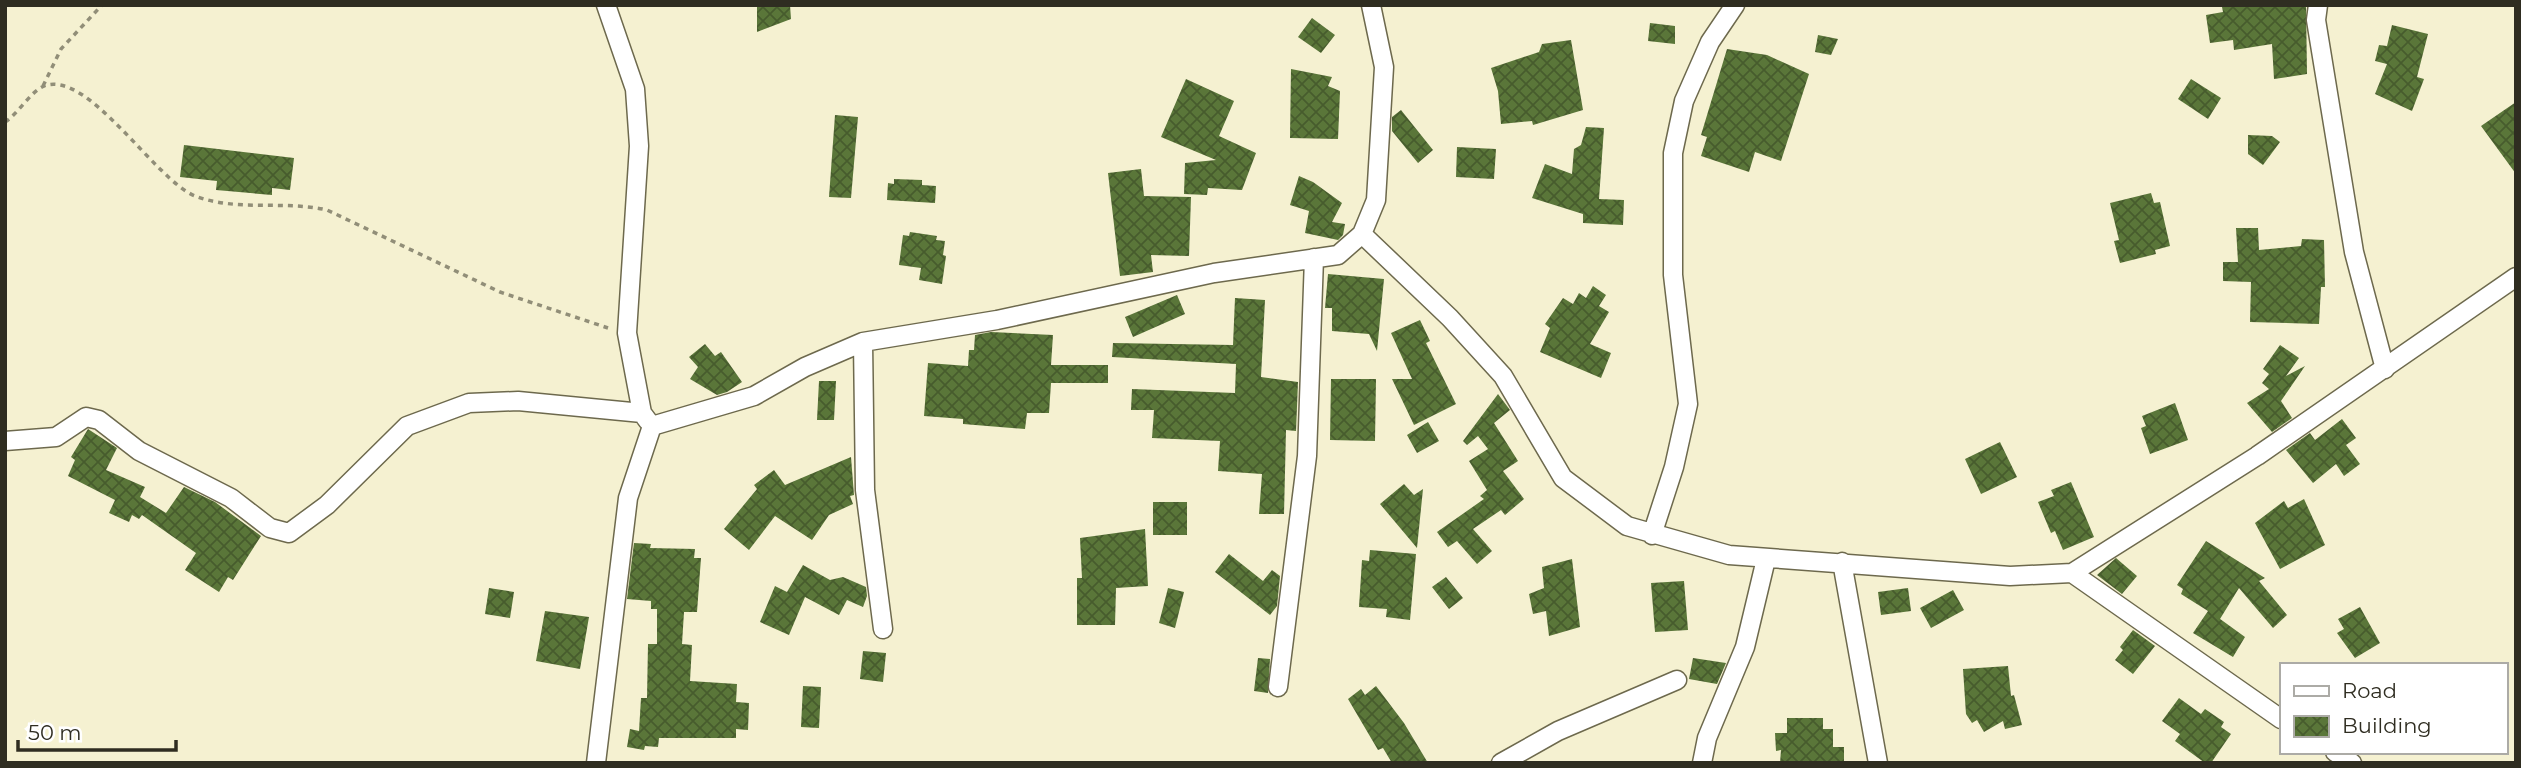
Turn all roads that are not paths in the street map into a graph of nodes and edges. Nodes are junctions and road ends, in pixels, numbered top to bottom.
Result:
1 (606, 5) edge
2 (1371, 5) edge
3 (1735, 5) edge
4 (2318, 5) edge
5 (1362, 234) junction
6 (1314, 258) junction
7 (2516, 277) edge
8 (863, 342) junction
9 (2385, 369) junction
10 (647, 420) junction
11 (5, 441) edge
12 (1652, 535) junction
13 (1766, 559) junction
14 (1842, 562) junction
15 (2071, 573) junction
16 (883, 629) dead end
17 (1678, 680) dead end
18 (1278, 687) dead end
19 (2280, 718) edge
20 (596, 763) edge
21 (1501, 763) edge
22 (1702, 763) edge
23 (1878, 763) edge

1 - 10 street
2 - 5 street
3 - 12 street
4 - 9 street
5 - 6 street
5 - 12 street
6 - 8 street
6 - 18 street
7 - 9 street
8 - 10 street
8 - 16 street
9 - 15 street
10 - 11 street
10 - 20 street
12 - 13 street
13 - 14 street
13 - 22 street
14 - 15 street
14 - 23 street
15 - 19 street
17 - 21 street

